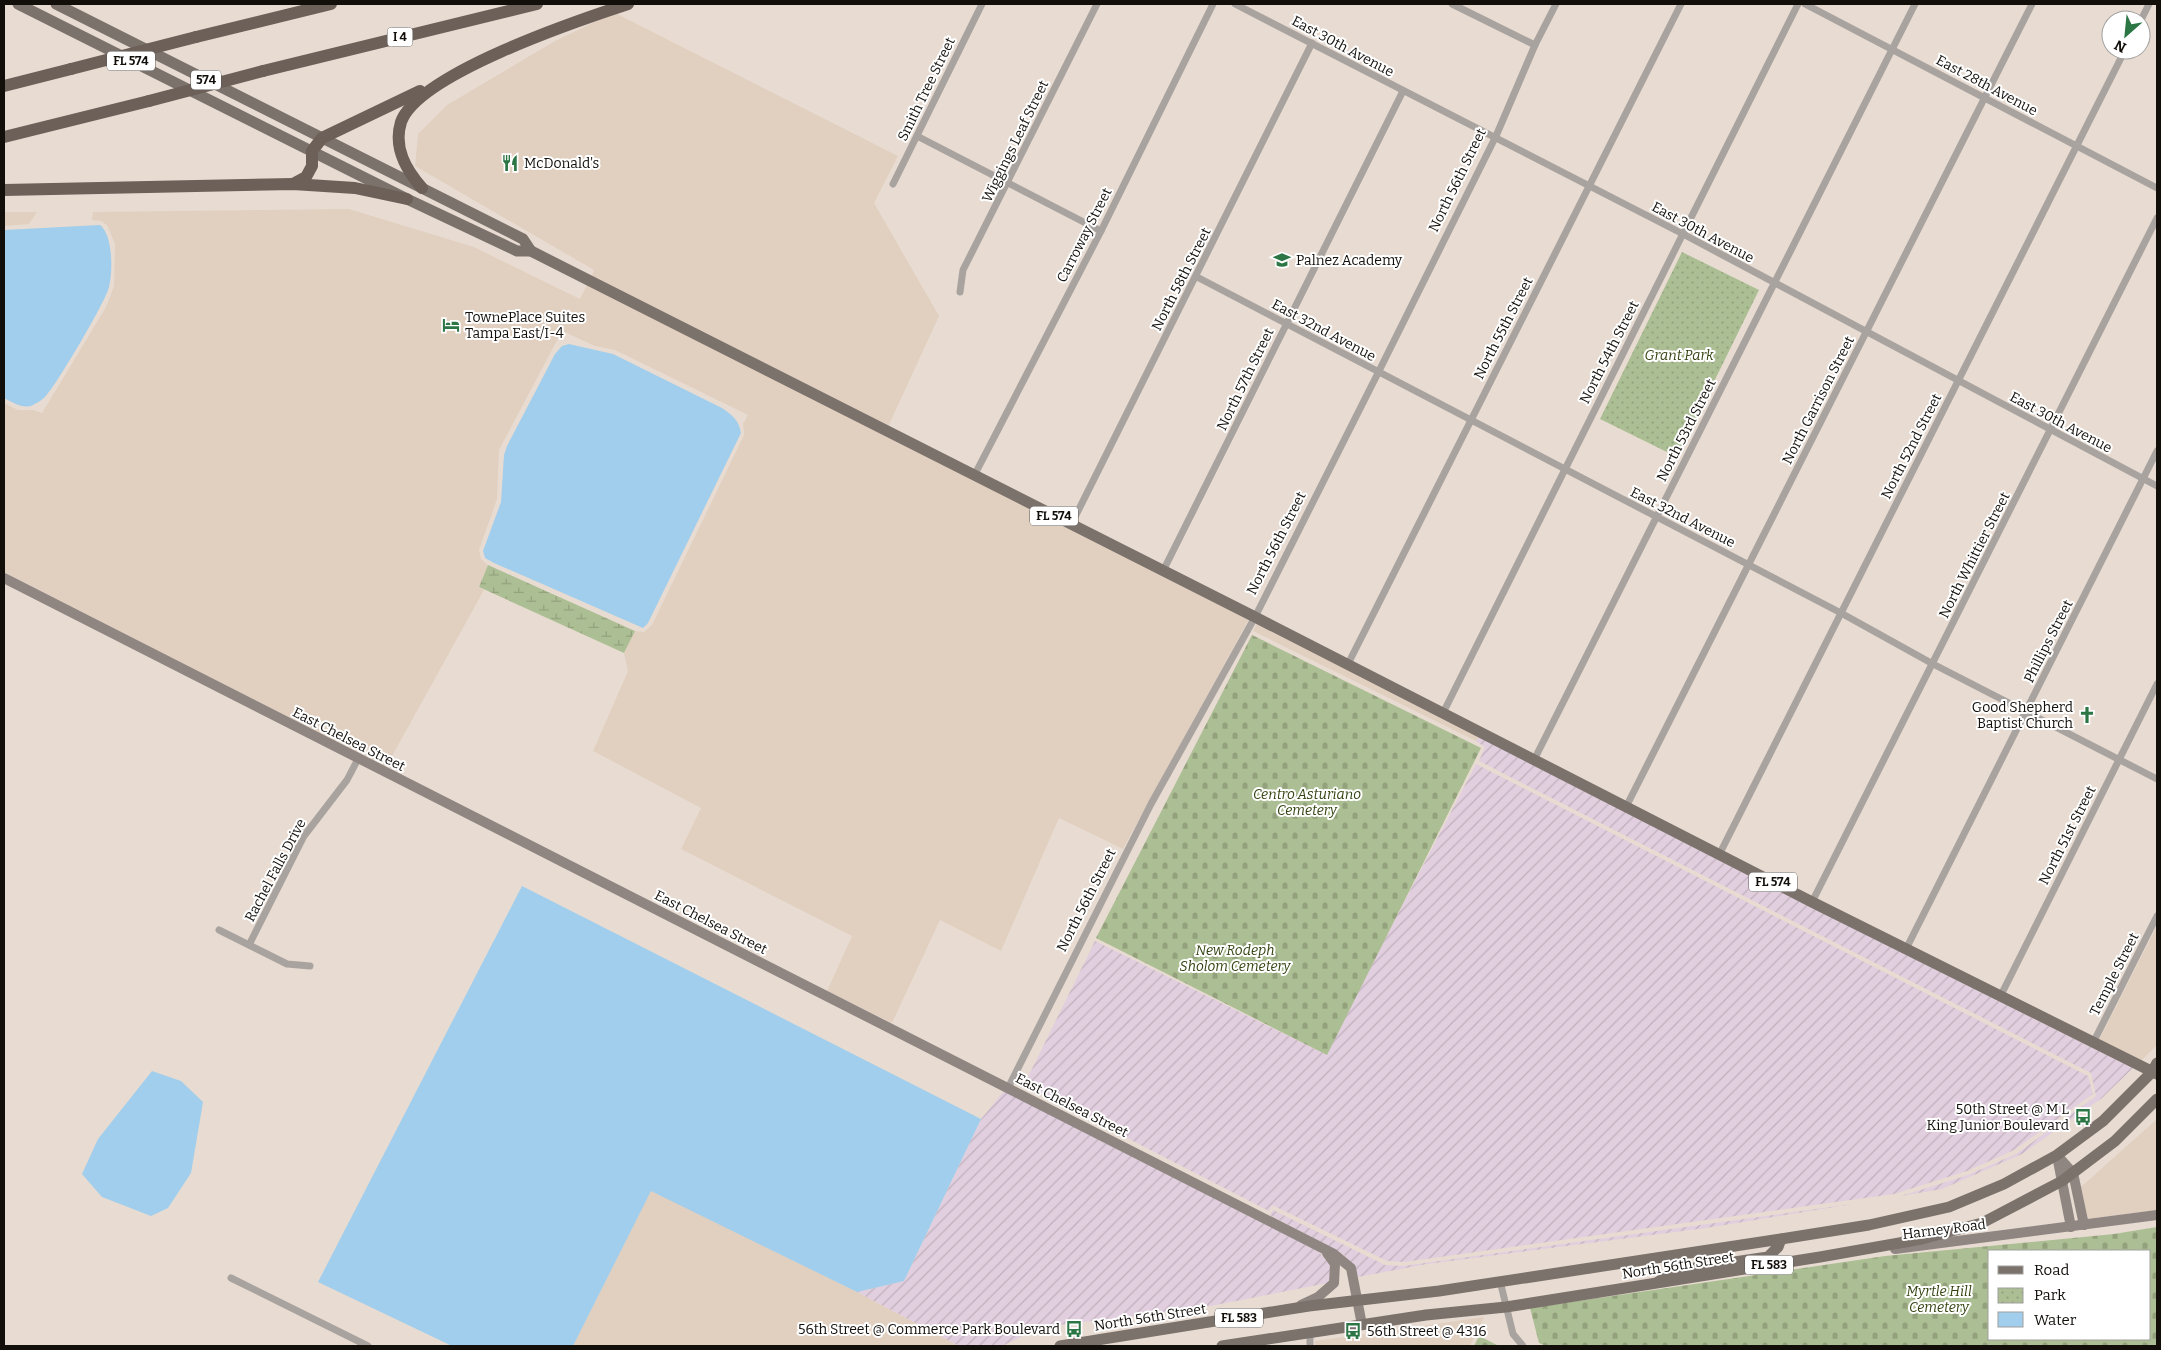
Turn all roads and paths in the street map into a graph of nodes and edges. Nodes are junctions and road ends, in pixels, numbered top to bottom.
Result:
1 (18, 4) edge
2 (56, 4) edge
3 (331, 4) edge
4 (536, 4) edge
5 (628, 4) edge
6 (982, 4) edge
7 (1097, 4) edge
8 (1213, 4) edge
9 (1235, 4) edge
10 (1452, 4) edge
11 (1556, 4) edge
12 (1681, 4) edge
13 (1798, 4) edge
14 (1805, 4) edge
15 (1915, 4) edge
16 (2032, 4) edge
17 (1312, 43) junction
18 (1535, 46) junction
19 (1892, 49) junction
20 (487, 59) junction
21 (2120, 60) edge
22 (4, 86) edge
23 (1403, 91) junction
24 (1985, 98) junction
25 (917, 136) junction
26 (1496, 136) junction
27 (4, 137) edge
28 (322, 138) junction
29 (2077, 146) junction
30 (312, 151) junction
31 (293, 184) junction
32 (892, 184) dead end
33 (1008, 184) junction
34 (1589, 186) junction
35 (422, 188) junction
36 (2157, 188) edge
37 (4, 190) edge
38 (407, 199) junction
39 (2157, 218) edge
40 (1101, 231) junction
41 (1683, 234) junction
42 (531, 251) junction
43 (1196, 277) junction
44 (1774, 284) junction
45 (960, 292) dead end
46 (1286, 324) junction
47 (1866, 332) junction
48 (1378, 373) junction
49 (1958, 381) junction
50 (1470, 422) junction
51 (2051, 431) junction
52 (2157, 451) edge
53 (1564, 469) junction
54 (974, 476) junction
55 (2143, 479) junction
56 (2157, 486) edge
57 (1656, 517) junction
58 (1071, 525) junction
59 (1749, 566) junction
60 (1163, 570) junction
61 (4, 578) edge
62 (1841, 613) junction
63 (1255, 617) junction
64 (1348, 664) junction
65 (1933, 664) junction
66 (2157, 684) edge
67 (2027, 712) junction
68 (1444, 713) junction
69 (358, 759) junction
70 (1534, 760) junction
71 (2119, 760) junction
72 (2157, 779) edge
73 (1626, 807) junction
74 (1719, 855) junction
75 (1812, 902) junction
76 (2157, 916) edge
77 (219, 930) dead end
78 (249, 945) junction
79 (1906, 949) junction
80 (310, 966) dead end
81 (2000, 997) junction
82 (2093, 1043) junction
83 (2155, 1070) edge
84 (1008, 1088) junction
85 (2157, 1099) edge
86 (2057, 1155) junction
87 (2073, 1173) junction
88 (2062, 1181) junction
89 (2157, 1215) edge
90 (2084, 1225) junction
91 (2070, 1226) junction
92 (1781, 1239) junction
93 (1321, 1247) junction
94 (1820, 1257) junction
95 (232, 1278) dead end
96 (1500, 1281) junction
97 (1656, 1283) junction
98 (1359, 1300) junction
99 (1506, 1307) junction
100 (1295, 1309) junction
101 (1362, 1325) junction
102 (1310, 1333) junction
103 (368, 1346) edge
104 (1060, 1346) edge
105 (1222, 1346) edge
106 (1310, 1346) edge
107 (1523, 1346) edge

1 - 30 main road, FL 574
2 - 28 main road, 574
3 - 22 highway, bridge
4 - 27 highway, I 4, bridge
5 - 20 highway
6 - 25 street, Smith Tree Street
7 - 33 street, Wiggings Leaf Street
8 - 40 street, Carroway Street
9 - 17 street, East 30th Avenue
10 - 18 street
11 - 18 street, North 56th Street
12 - 34 street, North 55th Street
13 - 41 street, North 54th Street
14 - 19 street, East 28th Avenue
15 - 19 street, North 53rd Street
16 - 24 street, North Garrison Street
17 - 23 street, East 30th Avenue
17 - 43 street, North 58th Street
18 - 26 street, North 56th Street
19 - 24 street, East 28th Avenue
19 - 44 street, North 53rd Street
20 - 28 highway
20 - 35 highway
21 - 29 street, North 52nd Street
23 - 26 street, East 30th Avenue
23 - 46 street, North 57th Street
24 - 29 street, East 28th Avenue
24 - 47 street, North Garrison Street
25 - 32 street, Smith Tree Street
25 - 33 street
26 - 34 street, East 30th Avenue
26 - 48 street, North 56th Street
28 - 30 highway
28 - 35 main road, 574
29 - 36 street, East 28th Avenue
29 - 49 street, North 52nd Street
30 - 31 highway
30 - 38 main road, FL 574
31 - 37 highway
31 - 38 highway
33 - 40 street
33 - 45 street, Wiggings Leaf Street
34 - 41 street, East 30th Avenue
34 - 50 street, North 55th Street
35 - 42 main road, 574
38 - 42 main road, FL 574
39 - 51 street, North Whittier Street
40 - 54 street, Carroway Street
41 - 44 street, East 30th Avenue
41 - 53 street, North 54th Street
42 - 54 main road, FL 574
43 - 46 street, East 32nd Avenue
43 - 58 street, North 58th Street
44 - 47 street, East 30th Avenue
44 - 57 street, North 53rd Street
46 - 48 street, East 32nd Avenue
46 - 60 street, North 57th Street
47 - 49 street, East 30th Avenue
47 - 59 street, North Garrison Street
48 - 50 street, East 32nd Avenue
48 - 63 street, North 56th Street
49 - 51 street, East 30th Avenue
49 - 62 street, North 52nd Street
50 - 53 street, East 32nd Avenue
50 - 64 street, North 55th Street
51 - 55 street, East 30th Avenue
51 - 65 street, North Whittier Street
52 - 55 street, Phillips Street
53 - 57 street, East 32nd Avenue
53 - 68 street, North 54th Street
54 - 58 main road, FL 574
55 - 56 street, East 30th Avenue
55 - 67 street, Phillips Street
57 - 59 street, East 32nd Avenue
57 - 70 street, North 53rd Street
58 - 60 main road, FL 574
59 - 62 street, East 32nd Avenue
59 - 73 street, North Garrison Street
60 - 63 main road, FL 574
61 - 69 street, East Chelsea Street
62 - 65 street, East 32nd Avenue
62 - 74 street, North 52nd Street
63 - 64 main road, FL 574
63 - 84 street, North 56th Street
64 - 68 main road, FL 574
65 - 67 street, East 32nd Avenue
65 - 75 street, North Whittier Street
66 - 71 street, North 51st Street
67 - 71 street, East 32nd Avenue
67 - 79 street, Phillips Street
68 - 70 main road, FL 574
69 - 78 street, Rachel Falls Drive
69 - 84 street, East Chelsea Street
70 - 73 main road, FL 574
71 - 72 street, East 32nd Avenue
71 - 81 street, North 51st Street
73 - 74 main road, FL 574
74 - 75 main road, FL 574
75 - 79 main road, FL 574
76 - 82 street, Temple Street
77 - 78 street
78 - 80 street
79 - 81 main road, FL 574
81 - 82 main road, FL 574
82 - 83 main road, FL 574
83 - 86 main road, FL 583
84 - 93 street, East Chelsea Street
85 - 87 main road, North 56th Street / FL 583
86 - 87 street
86 - 88 street
86 - 92 main road, North 56th Street / FL 583
87 - 88 main road, North 56th Street / FL 583
87 - 90 street
88 - 91 street
88 - 94 main road, North 56th Street / FL 583
89 - 90 street, Harney Road
90 - 91 street, Harney Road
91 - 94 street, Harney Road
92 - 96 main road, North 56th Street / FL 583
92 - 97 main road
93 - 98 street, East Chelsea Street
93 - 100 street
94 - 97 main road, North 56th Street / FL 583
95 - 103 street
96 - 98 main road, North 56th Street / FL 583
96 - 99 street
97 - 99 main road, North 56th Street / FL 583
98 - 100 main road, North 56th Street / FL 583
98 - 101 street, East Chelsea Street
99 - 101 main road, North 56th Street / FL 583
99 - 107 street
100 - 104 main road, North 56th Street / FL 583
101 - 102 main road, North 56th Street / FL 583
102 - 105 main road, North 56th Street / FL 583
102 - 106 street

